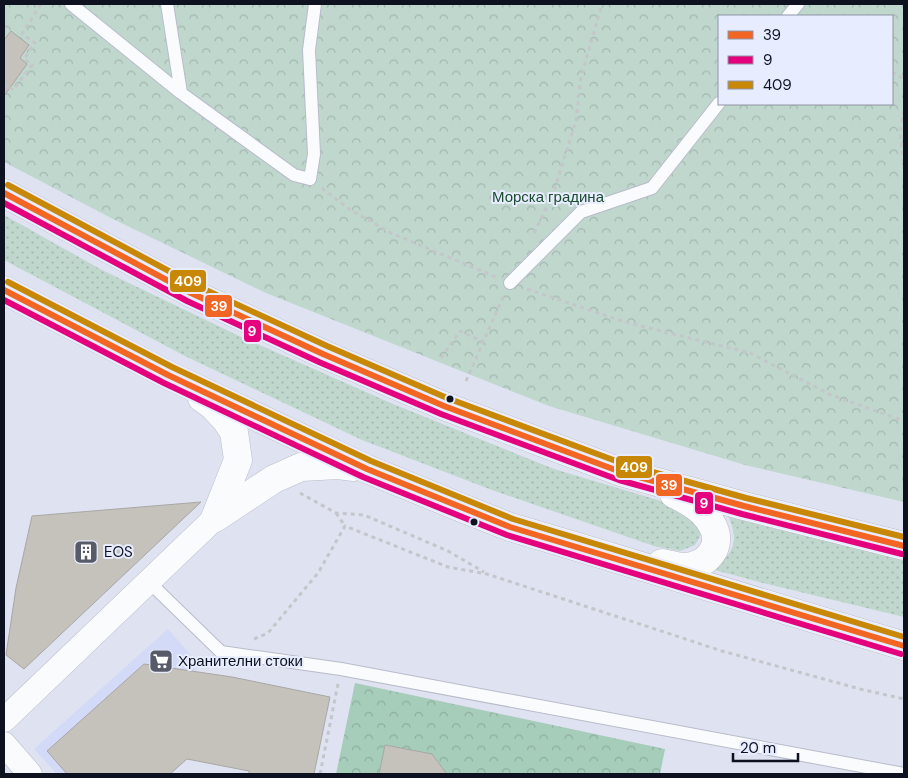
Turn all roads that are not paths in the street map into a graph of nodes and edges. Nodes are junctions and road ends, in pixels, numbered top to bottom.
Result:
1 (71, 4) edge
2 (167, 4) edge
3 (315, 4) edge
4 (798, 4) edge
5 (789, 15) edge
6 (181, 93) junction
7 (718, 104) edge
8 (4, 193) edge
9 (510, 283) road end
10 (4, 290) edge
11 (168, 375) junction
12 (367, 469) junction
13 (621, 472) junction
14 (215, 518) junction
15 (904, 546) edge
16 (591, 551) junction
17 (149, 582) junction
18 (904, 646) edge
19 (4, 720) edge
20 (4, 744) edge
21 (30, 774) edge
22 (904, 774) edge

1 - 6 lane
2 - 6 lane
3 - 6 lane
4 - 5 lane
7 - 9 lane
8 - 13 main road
10 - 11 main road
11 - 12 main road
11 - 14 main road
12 - 14 main road
12 - 16 main road
13 - 15 main road
13 - 16 main road
14 - 17 street
16 - 18 main road
17 - 19 street
17 - 22 lane
20 - 21 street

